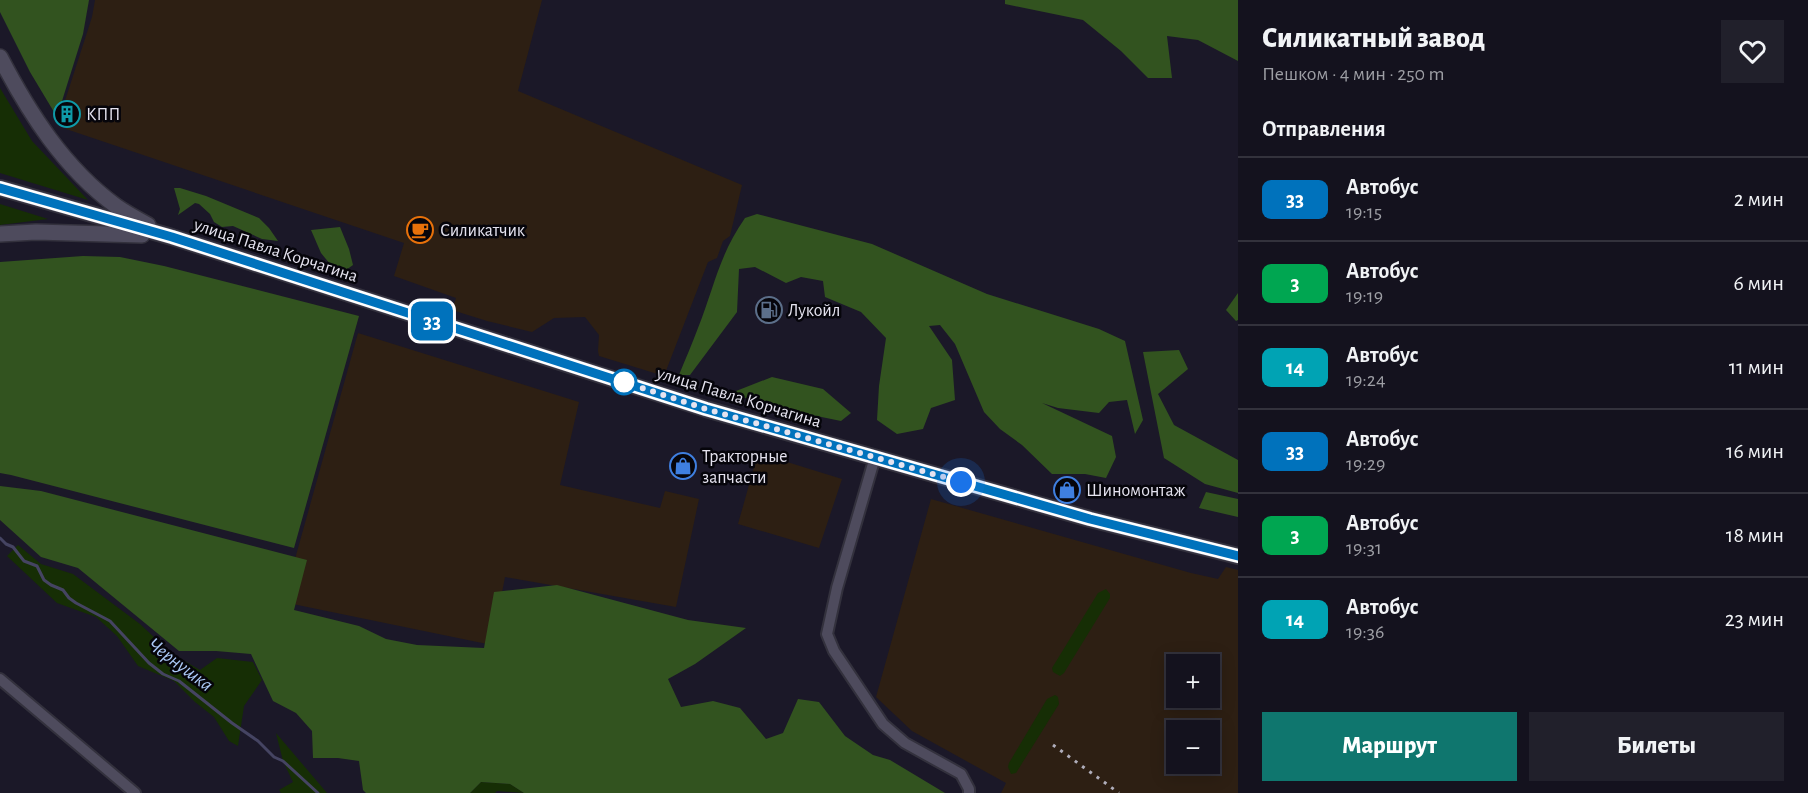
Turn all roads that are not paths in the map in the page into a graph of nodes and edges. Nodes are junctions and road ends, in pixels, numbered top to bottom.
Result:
1 (0, 57) edge
2 (0, 188) edge
3 (0, 234) edge
4 (166, 235) junction
5 (875, 457) junction
6 (1238, 556) edge
7 (0, 679) edge
8 (135, 793) edge
9 (969, 793) edge

1 - 4 main road
2 - 4 main road
3 - 4 main road
4 - 5 main road, улица Павла Корчагина
5 - 6 main road, улица Павла Корчагина
5 - 9 street
7 - 8 street

